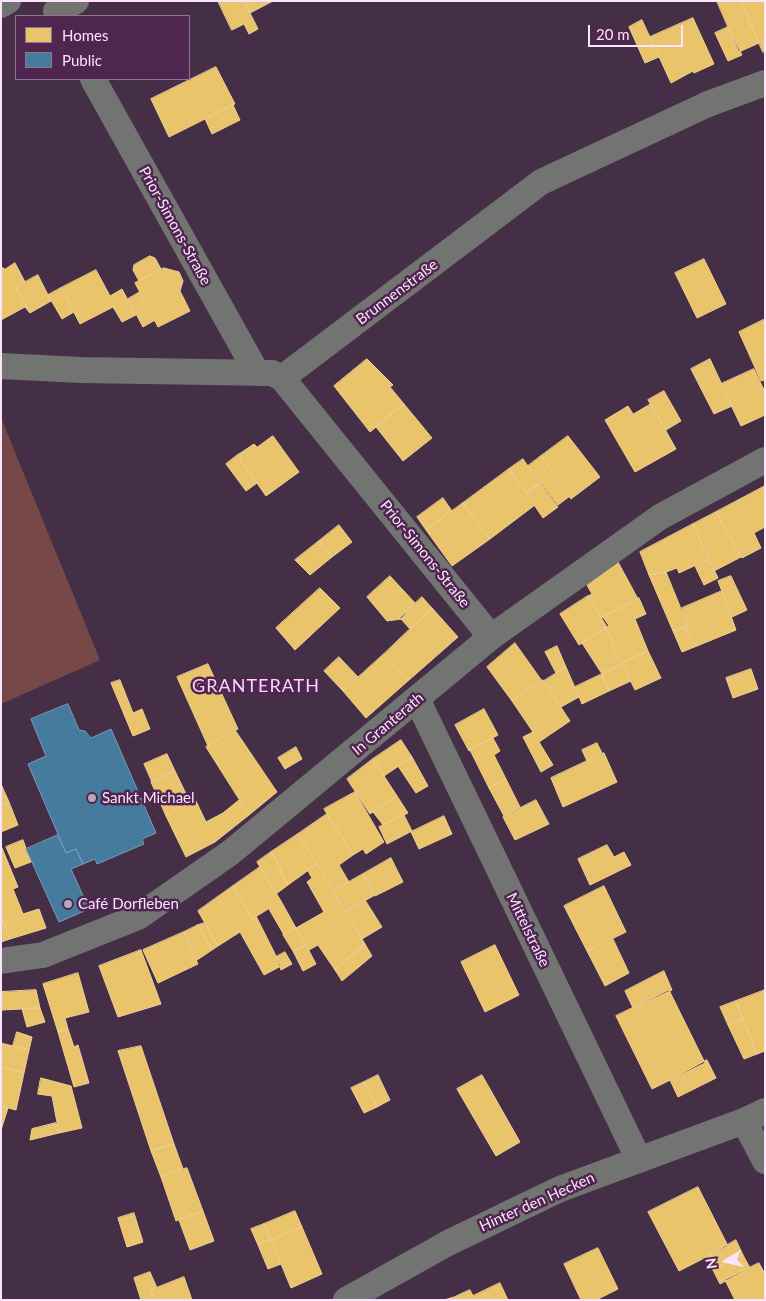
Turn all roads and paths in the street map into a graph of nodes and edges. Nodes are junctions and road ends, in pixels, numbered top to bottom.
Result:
1 (8, 1) edge
2 (76, 1) edge
3 (1, 5) edge
4 (58, 15) edge
5 (94, 80) edge
6 (765, 83) edge
7 (1, 366) edge
8 (269, 375) junction
9 (765, 460) edge
10 (491, 637) junction
11 (418, 699) junction
12 (1, 961) edge
13 (755, 1116) edge
14 (639, 1160) junction
15 (765, 1162) edge
16 (372, 1294) edge
17 (346, 1300) edge

1 - 3 street
2 - 4 street
5 - 8 street, Prior-Simons-Straße
6 - 8 street, Brunnenstraße
7 - 8 street
8 - 10 street, Prior-Simons-Straße
9 - 10 street, In Granterath
10 - 11 street, In Granterath
11 - 12 street, In Granterath
11 - 14 street, Mittelstraße
13 - 14 street, Hinter den Hecken
13 - 15 street
14 - 16 street, Hinter den Hecken
16 - 17 street, Hinter den Hecken

